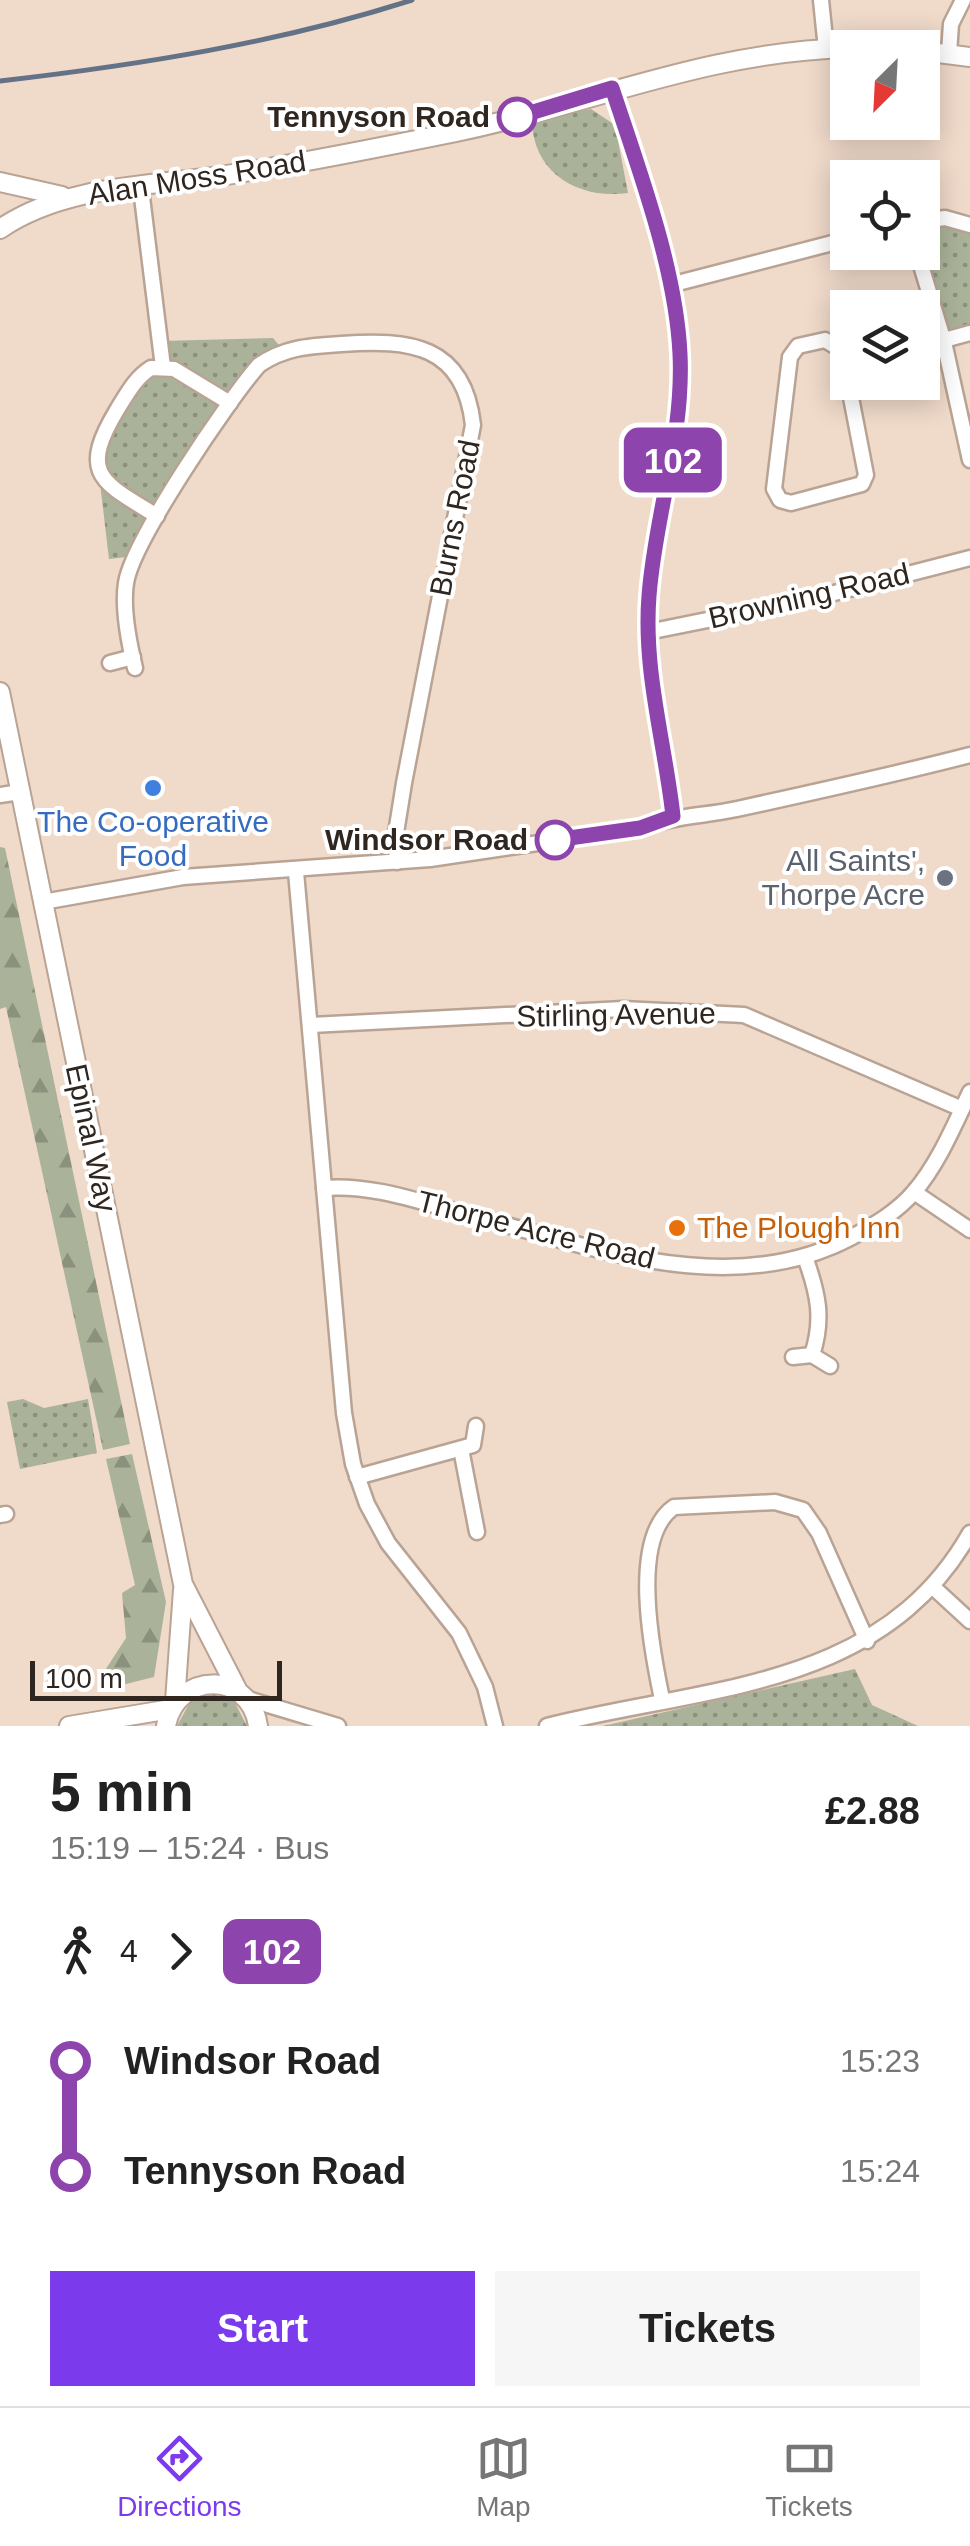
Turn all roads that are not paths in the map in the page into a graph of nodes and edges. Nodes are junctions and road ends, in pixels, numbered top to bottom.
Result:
1 (821, 0) edge
2 (963, 0) edge
3 (826, 49) junction
4 (830, 49) edge
5 (940, 53) edge
6 (949, 54) junction
7 (970, 57) edge
8 (612, 88) junction
9 (0, 182) edge
10 (141, 189) junction
11 (72, 197) junction
12 (940, 219) edge
13 (970, 225) edge
14 (0, 230) edge
15 (830, 244) edge
16 (922, 270) edge
17 (670, 285) junction
18 (970, 332) edge
19 (944, 342) junction
20 (830, 343) edge
21 (940, 343) edge
22 (163, 367) junction
23 (852, 400) edge
24 (230, 403) junction
25 (970, 460) edge
26 (158, 516) junction
27 (970, 558) edge
28 (648, 632) junction
29 (110, 663) dead end
30 (0, 692) edge
31 (970, 754) edge
32 (20, 792) junction
33 (0, 795) edge
34 (673, 816) junction
35 (396, 862) junction
36 (296, 872) junction
37 (43, 902) junction
38 (311, 1025) junction
39 (970, 1092) edge
40 (962, 1109) junction
41 (324, 1188) junction
42 (914, 1192) junction
43 (970, 1230) edge
44 (805, 1257) junction
45 (812, 1356) junction
46 (792, 1358) dead end
47 (830, 1366) dead end
48 (476, 1426) dead end
49 (474, 1446) junction
50 (358, 1476) junction
51 (478, 1532) dead end
52 (970, 1532) edge
53 (184, 1584) junction
54 (933, 1587) junction
55 (970, 1621) edge
56 (868, 1641) junction
57 (243, 1695) junction
58 (662, 1699) junction
59 (171, 1712) edge
60 (69, 1726) edge
61 (258, 1726) edge
62 (338, 1726) edge
63 (494, 1726) edge
64 (548, 1726) edge

1 - 3 street
2 - 6 street
3 - 4 street, Alan Moss Road
3 - 8 street, Alan Moss Road
5 - 6 street
6 - 7 street
8 - 10 street, Alan Moss Road
8 - 17 street
9 - 11 street, Alan Moss Road
10 - 11 street, Alan Moss Road
10 - 22 street
11 - 14 street, Alan Moss Road
12 - 13 street
15 - 17 street
16 - 19 street
17 - 28 street
18 - 19 street
19 - 21 street
19 - 25 street
20 - 23 street
22 - 24 street
22 - 26 street
24 - 26 street, Burns Road
24 - 35 street, Burns Road
26 - 29 street, Burns Road
27 - 28 street, Browning Road
28 - 34 street
30 - 32 street, Epinal Way
31 - 34 street
32 - 33 street
32 - 37 street, Epinal Way
34 - 35 street
35 - 36 street
36 - 37 street
36 - 38 street
37 - 53 street, Epinal Way
38 - 40 street, Stirling Avenue
38 - 41 street
39 - 40 street, Thorpe Acre Road
40 - 42 street, Thorpe Acre Road
41 - 44 street, Thorpe Acre Road
41 - 50 street
42 - 43 street
42 - 44 street, Thorpe Acre Road
44 - 45 street
45 - 46 street
45 - 47 street
48 - 49 street
49 - 50 street
49 - 51 street
50 - 63 street
52 - 54 street
53 - 57 street, Epinal Way
53 - 59 street, Epinal Way
54 - 55 street
54 - 56 street
56 - 58 street
56 - 58 street
57 - 59 street
57 - 61 street, Epinal Way
57 - 62 street
58 - 64 street
59 - 60 street

